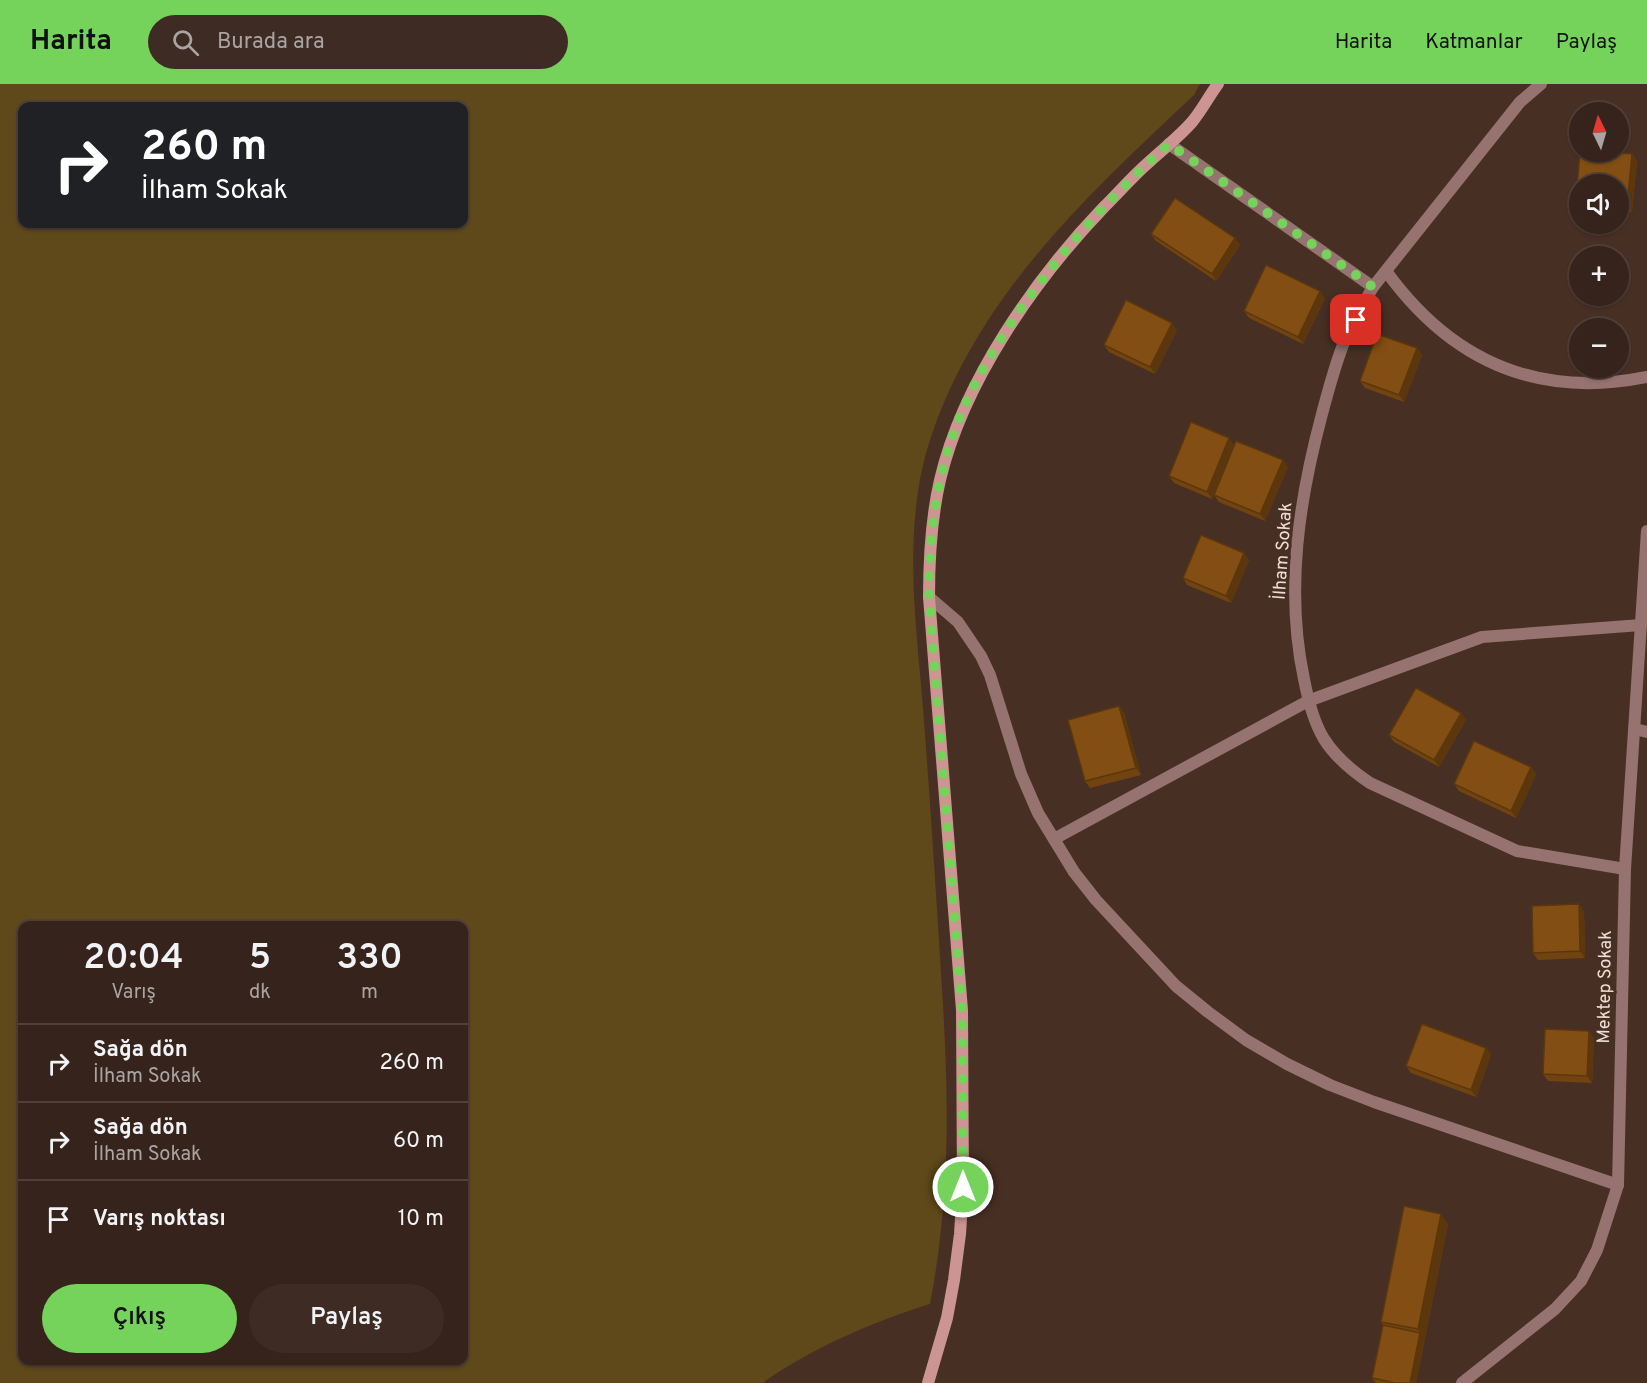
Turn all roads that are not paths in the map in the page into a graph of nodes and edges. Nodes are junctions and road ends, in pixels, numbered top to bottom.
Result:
1 (1218, 84) edge
2 (1541, 84) edge
3 (1169, 144) junction
4 (1386, 271) junction
5 (1373, 287) junction
6 (1647, 377) edge
7 (1647, 531) edge
8 (929, 597) junction
9 (1641, 625) junction
10 (1308, 701) junction
11 (1634, 729) junction
12 (1647, 732) edge
13 (1054, 839) junction
14 (1625, 868) junction
15 (1618, 1185) junction
16 (928, 1383) edge
17 (1462, 1383) edge

1 - 3 street
2 - 4 street, İlham Sokak
3 - 5 street
3 - 8 street
4 - 5 street, İlham Sokak
4 - 6 street
5 - 10 street, İlham Sokak
7 - 9 street, Mektep Sokak
8 - 13 street
8 - 16 street
9 - 10 street
9 - 11 street, Mektep Sokak
10 - 13 street
10 - 14 street, İlham Sokak
11 - 12 street
11 - 14 street, Mektep Sokak
13 - 15 street
14 - 15 street, Mektep Sokak
15 - 17 street, Mektep Sokak

